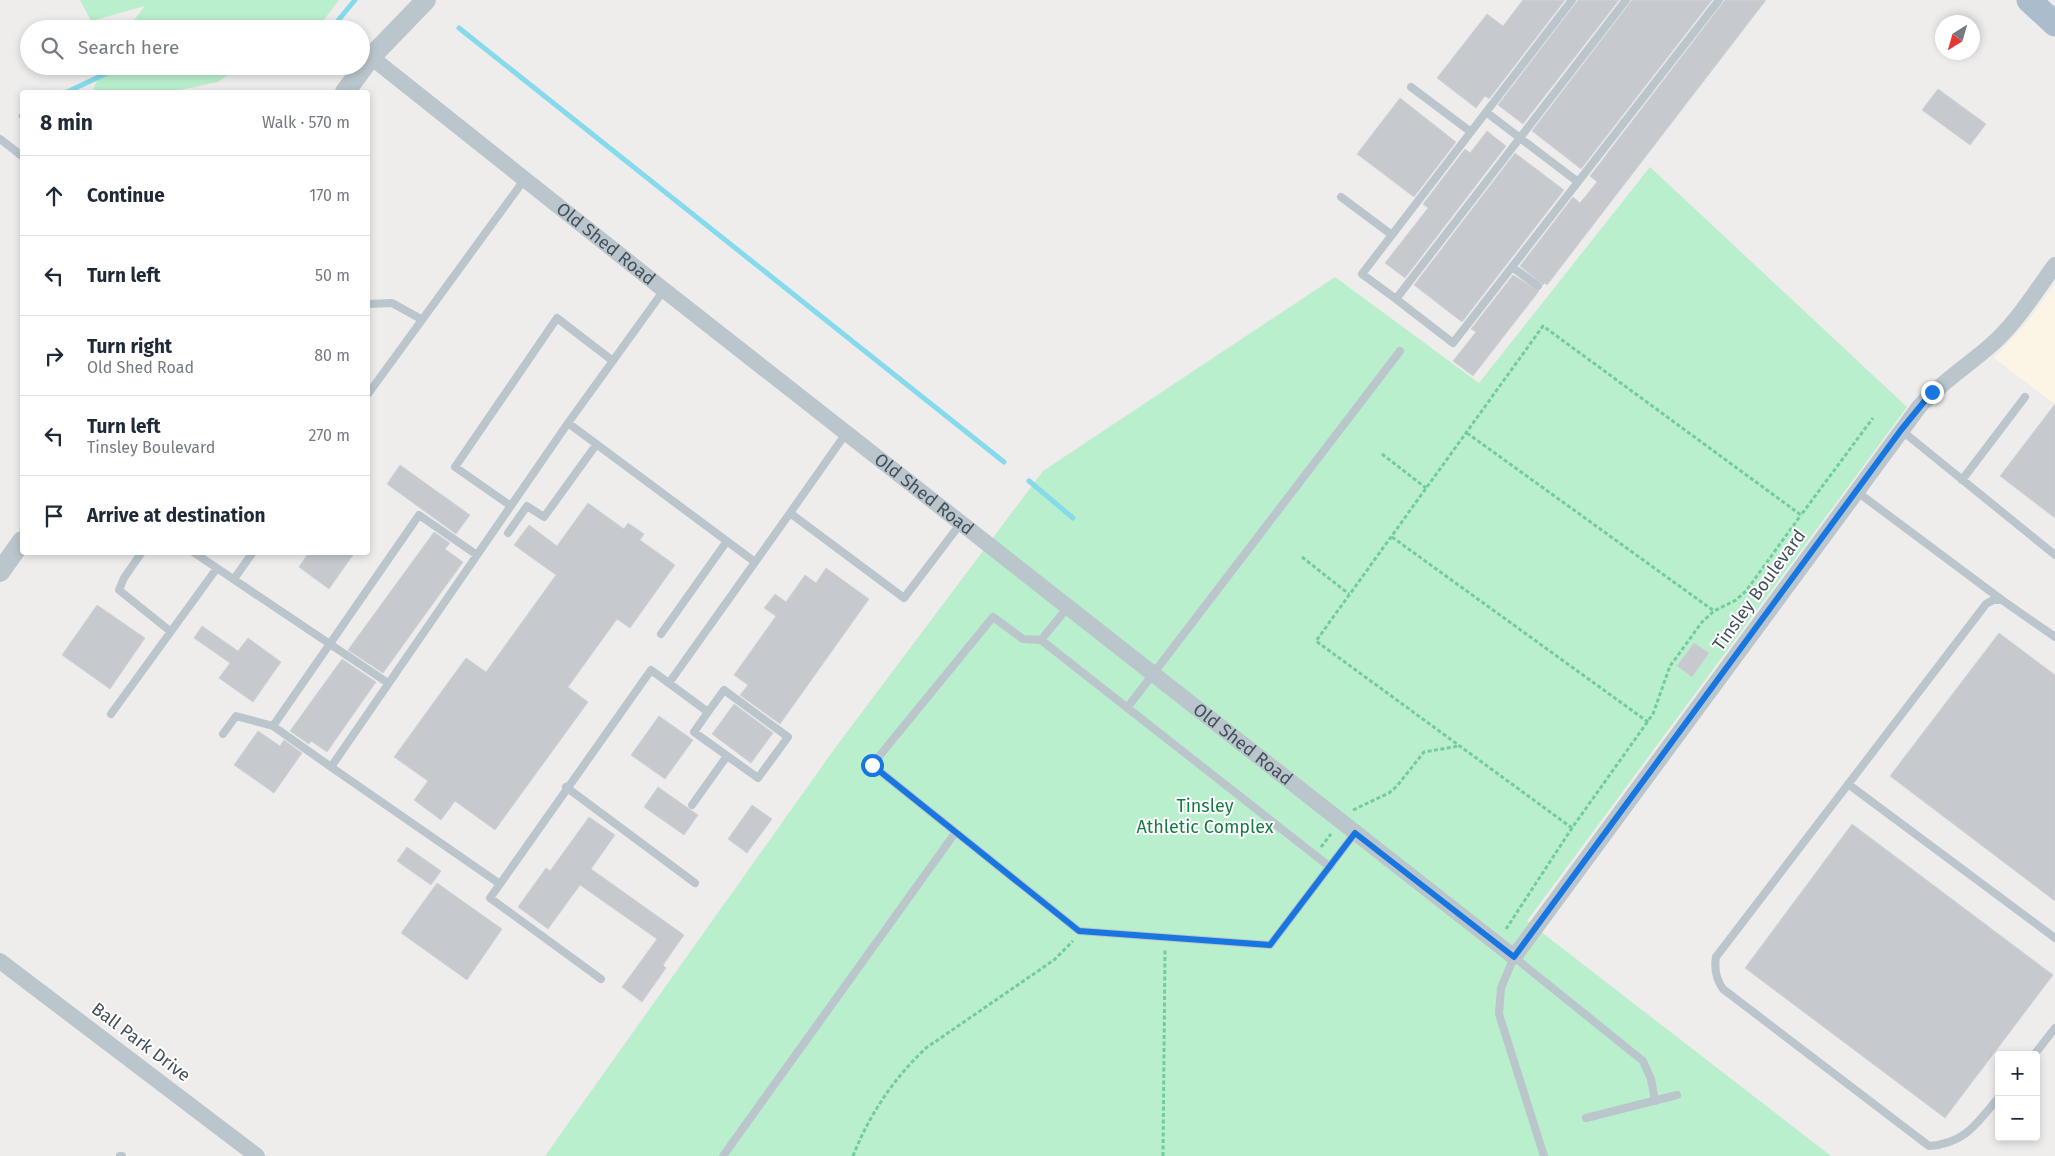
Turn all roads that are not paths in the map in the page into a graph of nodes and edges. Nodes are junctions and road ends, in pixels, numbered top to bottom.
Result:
1 (426, 0) edge
2 (1572, 0) edge
3 (1626, 0) edge
4 (1719, 0) edge
5 (371, 57) joint
6 (358, 75) edge
7 (1411, 87) dead end
8 (346, 90) edge
9 (1486, 112) junction
10 (1471, 132) junction
11 (0, 138) edge
12 (1520, 138) junction
13 (20, 154) edge
14 (524, 180) junction
15 (1578, 182) junction
16 (1341, 197) dead end
17 (1392, 235) junction
18 (2055, 265) edge
19 (1512, 267) junction
20 (1538, 286) dead end
21 (664, 290) junction
22 (1396, 300) junction
23 (370, 304) edge
24 (421, 319) junction
25 (1400, 351) dead end
26 (613, 360) junction
27 (370, 391) edge
28 (2025, 397) dead end
29 (568, 424) junction
30 (1901, 430) junction
31 (847, 432) junction
32 (596, 445) junction
33 (1962, 480) junction
34 (1856, 490) junction
35 (511, 506) junction
36 (790, 513) junction
37 (961, 523) junction
38 (508, 533) dead end
39 (727, 541) junction
40 (20, 545) edge
41 (2055, 554) edge
42 (140, 555) edge
43 (198, 555) edge
44 (251, 555) edge
45 (477, 555) junction
46 (755, 562) junction
47 (217, 568) junction
48 (0, 572) edge
49 (234, 580) junction
50 (2002, 600) junction
51 (1068, 607) junction
52 (170, 631) junction
53 (661, 634) dead end
54 (2055, 636) edge
55 (1041, 640) junction
56 (330, 644) junction
57 (1153, 675) junction
58 (388, 683) junction
59 (669, 683) junction
60 (1127, 708) junction
61 (708, 712) junction
62 (111, 714) dead end
63 (273, 726) junction
64 (223, 734) dead end
65 (727, 756) junction
66 (331, 767) junction
67 (1848, 784) junction
68 (566, 788) junction
69 (692, 804) dead end
70 (955, 833) junction
71 (1355, 833) junction
72 (1330, 866) junction
73 (695, 883) dead end
74 (500, 884) junction
75 (2055, 938) edge
76 (1514, 957) junction
77 (0, 961) edge
78 (601, 979) dead end
79 (2055, 1028) edge
80 (2037, 1051) edge
81 (1677, 1095) dead end
82 (1655, 1101) junction
83 (1995, 1101) edge
84 (1586, 1118) dead end
85 (257, 1156) edge
86 (723, 1156) edge
87 (1544, 1156) edge

1 - 5 street
2 - 9 lane
3 - 12 lane
4 - 15 lane
5 - 14 street, Old Shed Road
6 - 8 street
7 - 10 lane
9 - 10 lane
9 - 12 lane
10 - 17 lane
11 - 13 lane
12 - 15 lane
12 - 22 lane
14 - 21 street, Old Shed Road
14 - 24 lane
15 - 19 lane
16 - 17 lane
17 - 22 lane
18 - 30 street, Tinsley Boulevard
19 - 20 lane
19 - 22 lane
21 - 26 lane
21 - 31 street, Old Shed Road
23 - 24 lane
24 - 27 lane
25 - 57 lane
26 - 29 lane
26 - 35 lane
28 - 33 lane
29 - 32 lane
29 - 35 lane
30 - 33 lane
30 - 34 street, Tinsley Boulevard
31 - 36 lane
31 - 37 street, Old Shed Road
32 - 38 lane
32 - 39 lane
33 - 41 lane
34 - 50 lane
34 - 76 street, Tinsley Boulevard
35 - 45 lane
36 - 37 lane
36 - 46 lane
37 - 51 street, Old Shed Road
39 - 46 lane
39 - 53 lane
40 - 48 street
42 - 52 lane
43 - 47 lane
44 - 49 lane
45 - 56 lane
45 - 58 lane
46 - 59 lane
47 - 49 lane
47 - 52 lane
49 - 56 lane
50 - 54 lane
50 - 67 lane
51 - 55 lane
51 - 57 street, Old Shed Road
52 - 62 lane
55 - 60 lane
55 - 70 lane
56 - 58 lane
56 - 63 lane
57 - 60 lane
57 - 71 street, Old Shed Road
58 - 66 lane
59 - 61 lane
59 - 68 lane
60 - 72 lane
61 - 65 lane
61 - 65 lane
63 - 64 lane
63 - 66 lane
65 - 69 lane
66 - 74 lane
67 - 75 lane
67 - 83 lane
68 - 73 lane
68 - 74 lane
70 - 72 lane
70 - 86 lane
71 - 72 lane
71 - 76 street, Old Shed Road
74 - 78 lane
76 - 82 lane
76 - 87 lane
77 - 85 street, Ball Park Drive
79 - 80 lane
81 - 82 lane
82 - 84 lane

